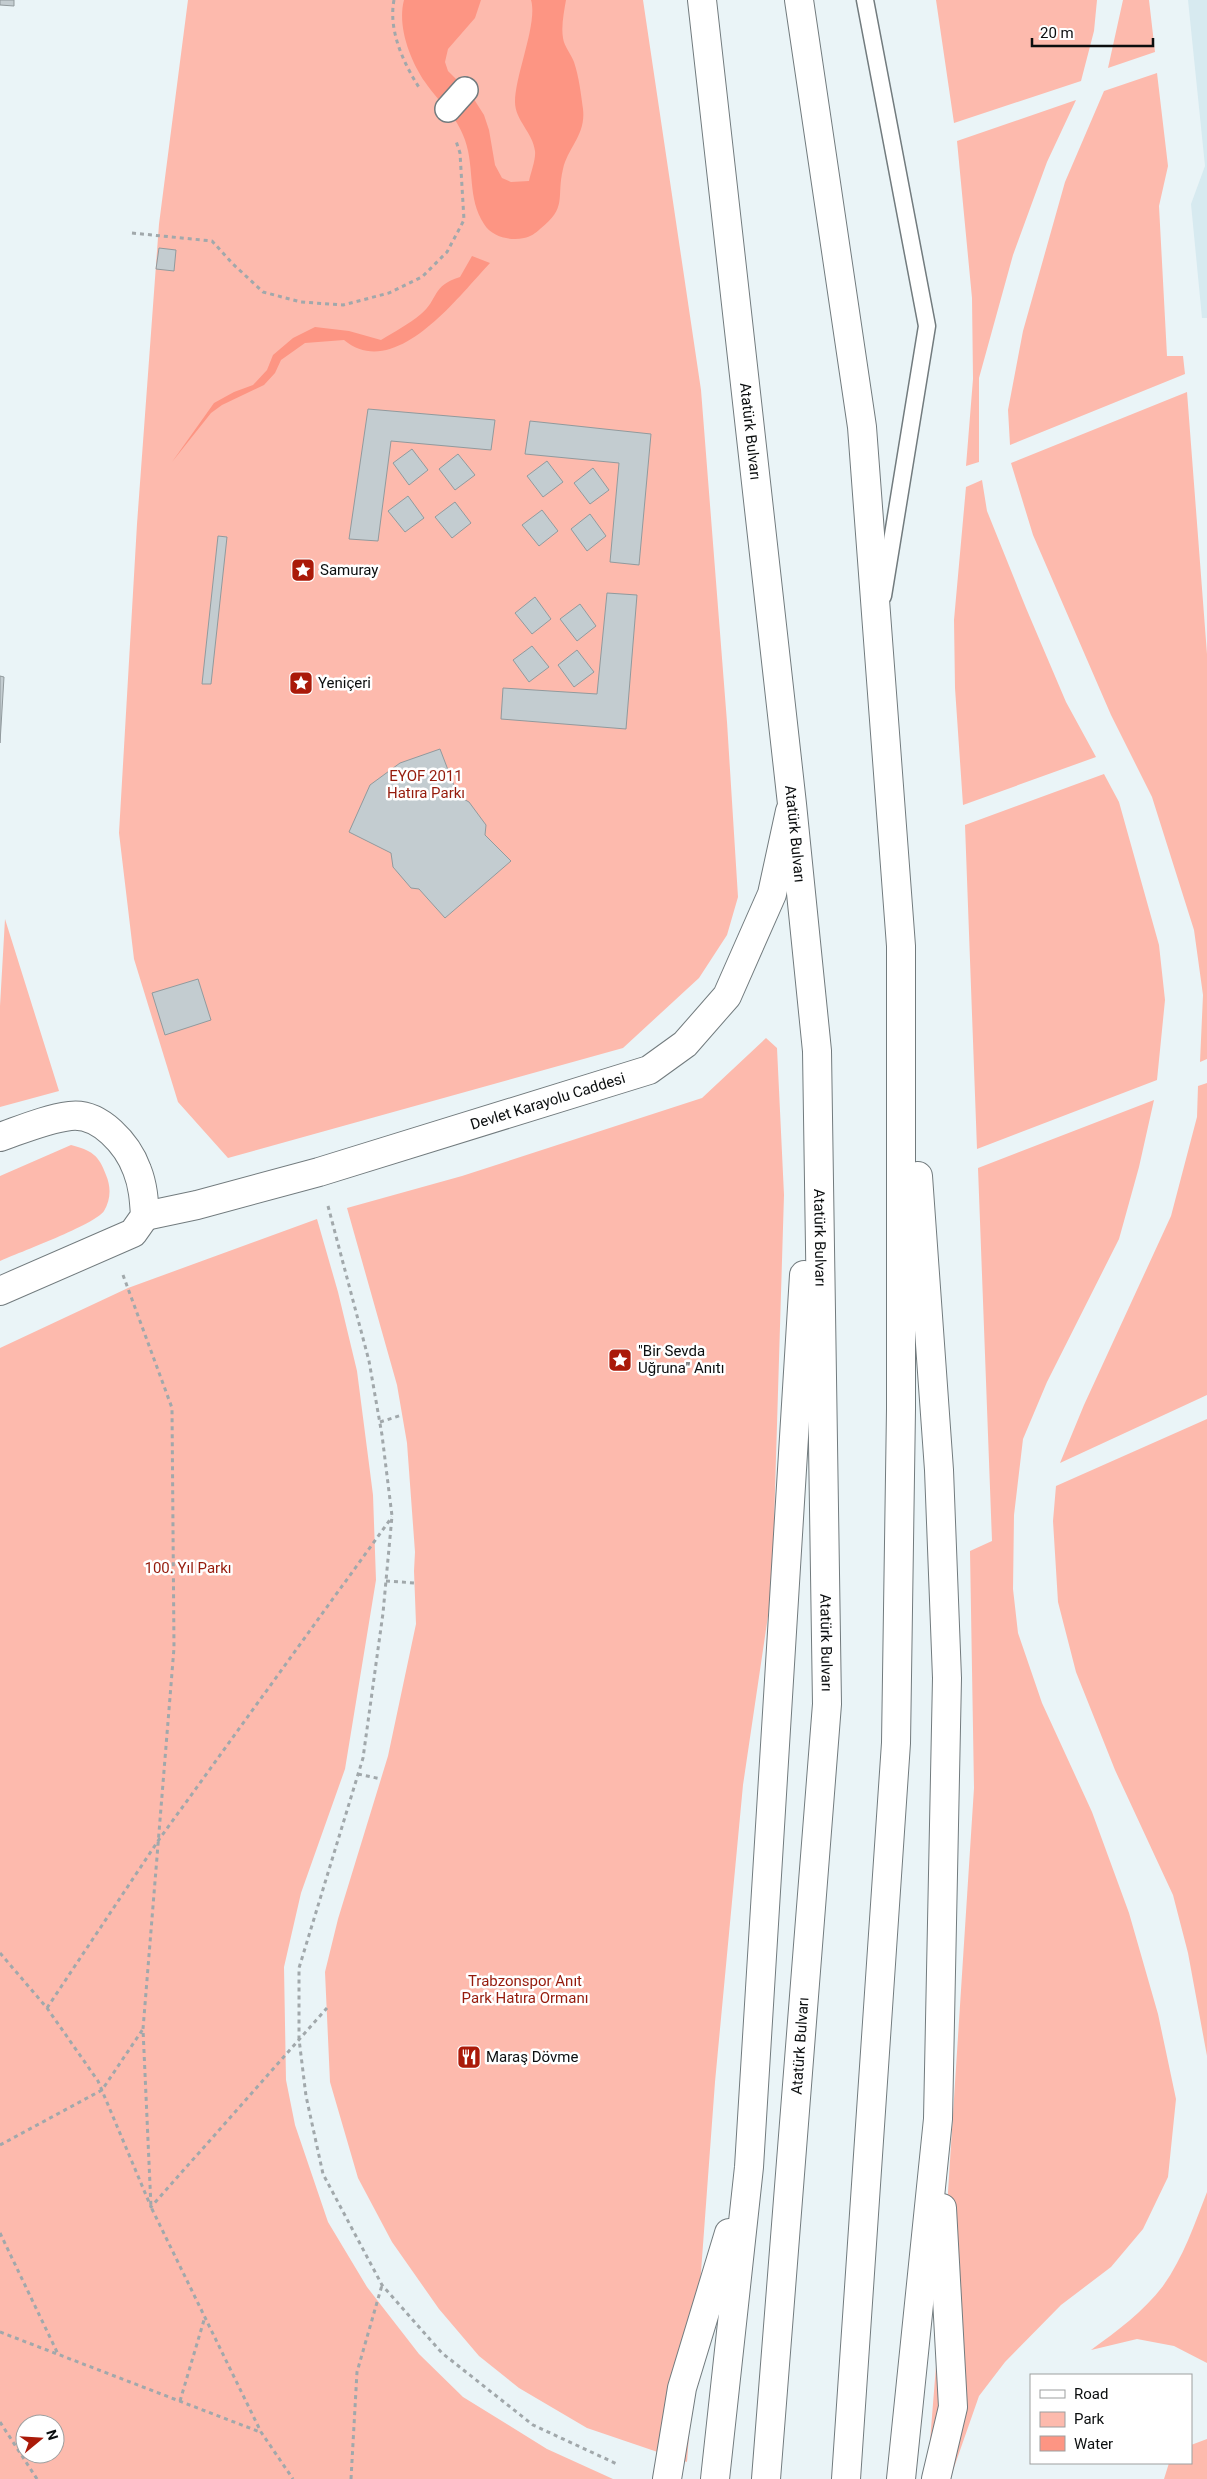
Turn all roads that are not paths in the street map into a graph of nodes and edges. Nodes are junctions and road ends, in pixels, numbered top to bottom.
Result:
1 (702, 0) edge
2 (799, 0) edge
3 (864, 0) edge
4 (465, 90) dead end
5 (448, 108) dead end
6 (878, 632) junction
7 (792, 804) junction
8 (901, 946) junction
9 (817, 1051) junction
10 (0, 1137) edge
11 (145, 1216) junction
12 (0, 1291) edge
13 (938, 2119) junction
14 (749, 2167) junction
15 (667, 2479) edge
16 (715, 2479) edge
17 (766, 2479) edge
18 (846, 2479) edge
19 (901, 2479) edge
20 (936, 2479) edge

1 - 7 main road, Atatürk Bulvarı
2 - 6 main road
3 - 6 lane
4 - 5 street
6 - 8 main road
7 - 9 main road, Atatürk Bulvarı
7 - 11 main road, Devlet Karayolu Caddesi
8 - 13 main road
8 - 18 main road
9 - 14 main road
9 - 17 main road, Atatürk Bulvarı
10 - 11 main road
11 - 12 main road
13 - 19 main road
13 - 20 main road
14 - 15 main road
14 - 16 main road

